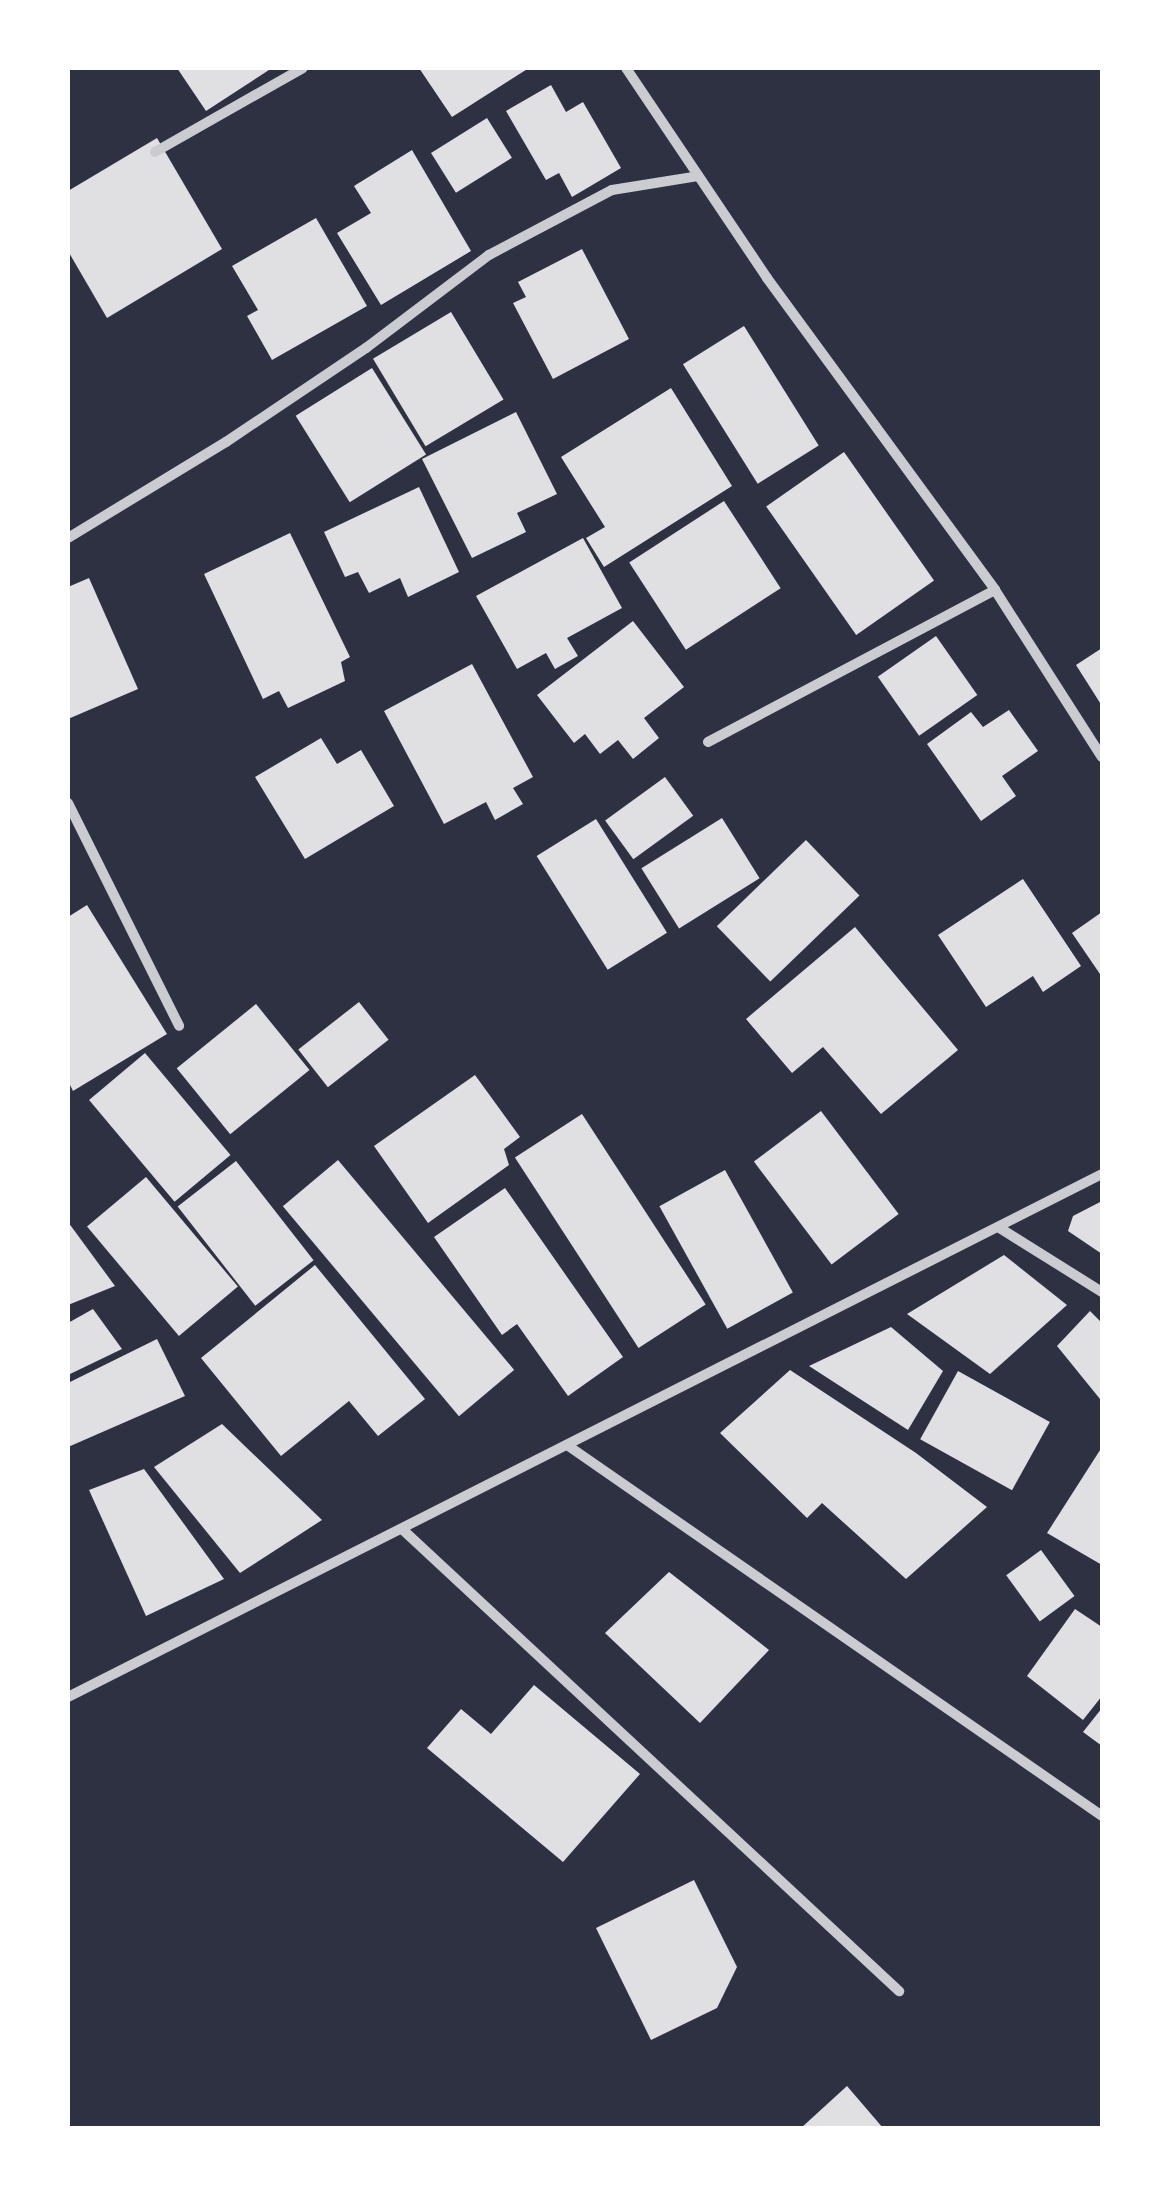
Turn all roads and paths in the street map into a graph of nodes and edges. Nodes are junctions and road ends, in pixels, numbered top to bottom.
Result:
1 (303, 68) edge
2 (626, 68) edge
3 (156, 152) dead end
4 (698, 176) junction
5 (68, 538) edge
6 (995, 590) junction
7 (708, 742) dead end
8 (1102, 757) edge
9 (68, 803) edge
10 (179, 1026) dead end
11 (1102, 1174) edge
12 (998, 1227) junction
13 (1102, 1292) edge
14 (567, 1445) junction
15 (402, 1529) junction
16 (68, 1698) edge
17 (1102, 1816) edge
18 (899, 1992) dead end

1 - 3 street
2 - 4 street
4 - 5 street
4 - 6 street
6 - 7 street
6 - 8 street
9 - 10 street
11 - 12 street
12 - 13 street
12 - 14 street
14 - 15 street
14 - 17 street
15 - 16 street
15 - 18 street

